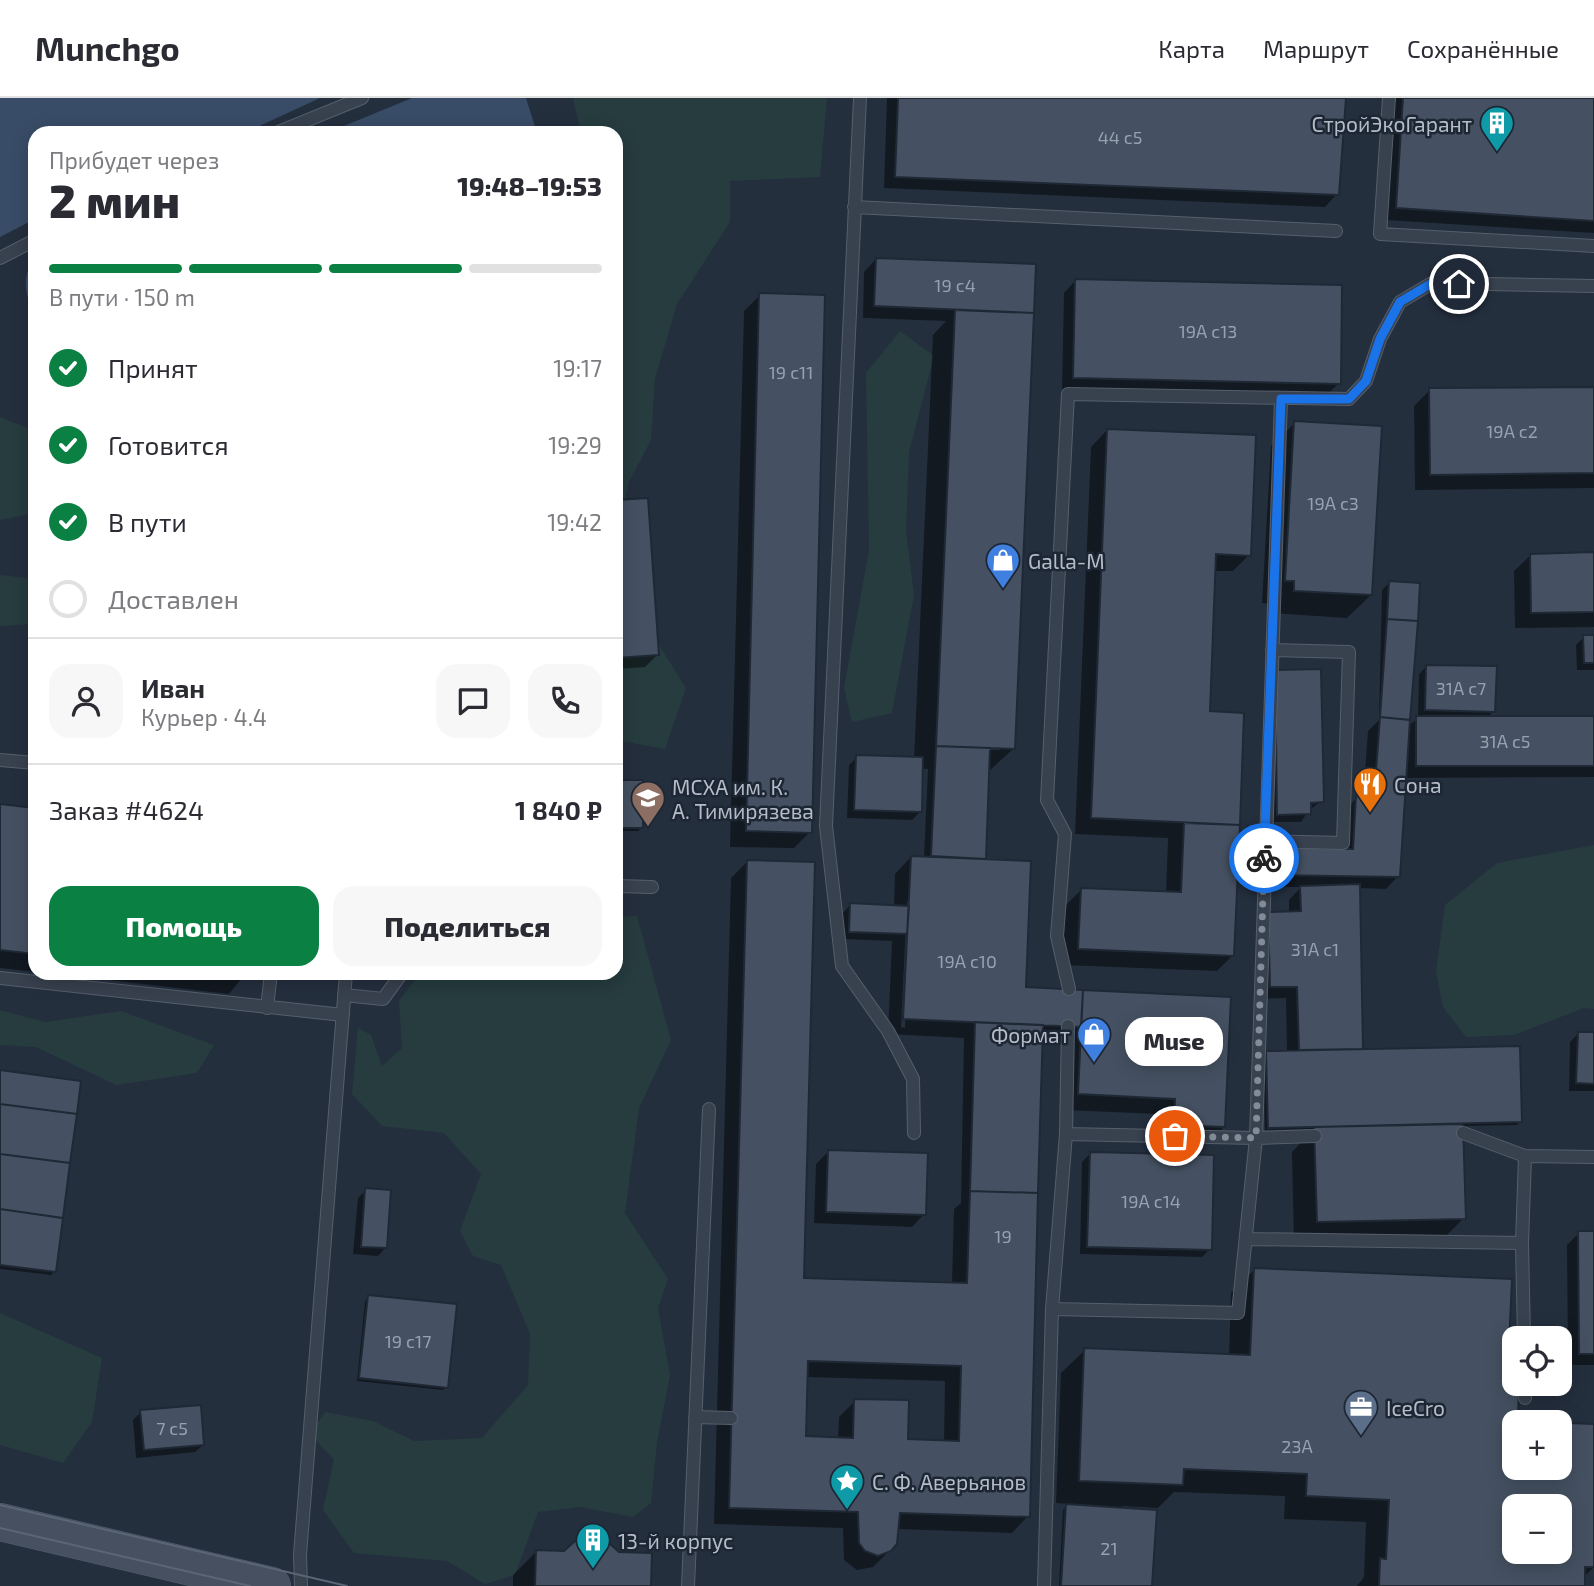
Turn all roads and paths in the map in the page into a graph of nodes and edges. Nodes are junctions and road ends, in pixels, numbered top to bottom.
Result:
1 (362, 98) edge
2 (860, 98) edge
3 (1389, 98) edge
4 (293, 126) edge
5 (854, 206) junction
6 (1336, 232) dead end
7 (28, 244) edge
8 (1594, 246) edge
9 (0, 258) edge
10 (1594, 286) edge
11 (1281, 399) junction
12 (1272, 650) junction
13 (0, 760) edge
14 (28, 763) edge
15 (1264, 841) junction
16 (623, 886) edge
17 (652, 887) dead end
18 (0, 978) edge
19 (270, 980) edge
20 (345, 980) edge
21 (397, 980) edge
22 (1069, 989) dead end
23 (344, 995) junction
24 (267, 1008) junction
25 (343, 1016) junction
26 (1068, 1026) dead end
27 (709, 1109) dead end
28 (914, 1133) dead end
29 (1464, 1133) dead end
30 (1066, 1134) junction
31 (1315, 1136) dead end
32 (1256, 1138) junction
33 (1525, 1156) junction
34 (1594, 1157) edge
35 (1246, 1239) junction
36 (1522, 1243) junction
37 (1052, 1309) junction
38 (1524, 1326) edge
39 (695, 1417) junction
40 (731, 1418) dead end
41 (0, 1522) edge
42 (272, 1586) edge
43 (301, 1586) edge
44 (688, 1586) edge
45 (1044, 1586) edge

1 - 4 lane
2 - 5 lane
3 - 8 lane
5 - 6 lane
5 - 28 lane
7 - 9 lane
10 - 11 lane
11 - 12 lane
11 - 22 lane
12 - 15 lane
12 - 15 lane
13 - 14 lane
15 - 32 lane
16 - 17 lane
18 - 24 lane
19 - 24 lane
20 - 23 lane
21 - 23 lane
23 - 25 lane
24 - 25 lane
25 - 43 lane
26 - 30 lane
27 - 39 lane
29 - 33 lane
30 - 32 lane
30 - 37 lane
31 - 32 lane
32 - 35 lane
33 - 34 lane
33 - 36 lane
35 - 36 lane
35 - 37 lane
36 - 38 lane
37 - 45 lane
39 - 40 lane
39 - 44 lane
41 - 42 main road

